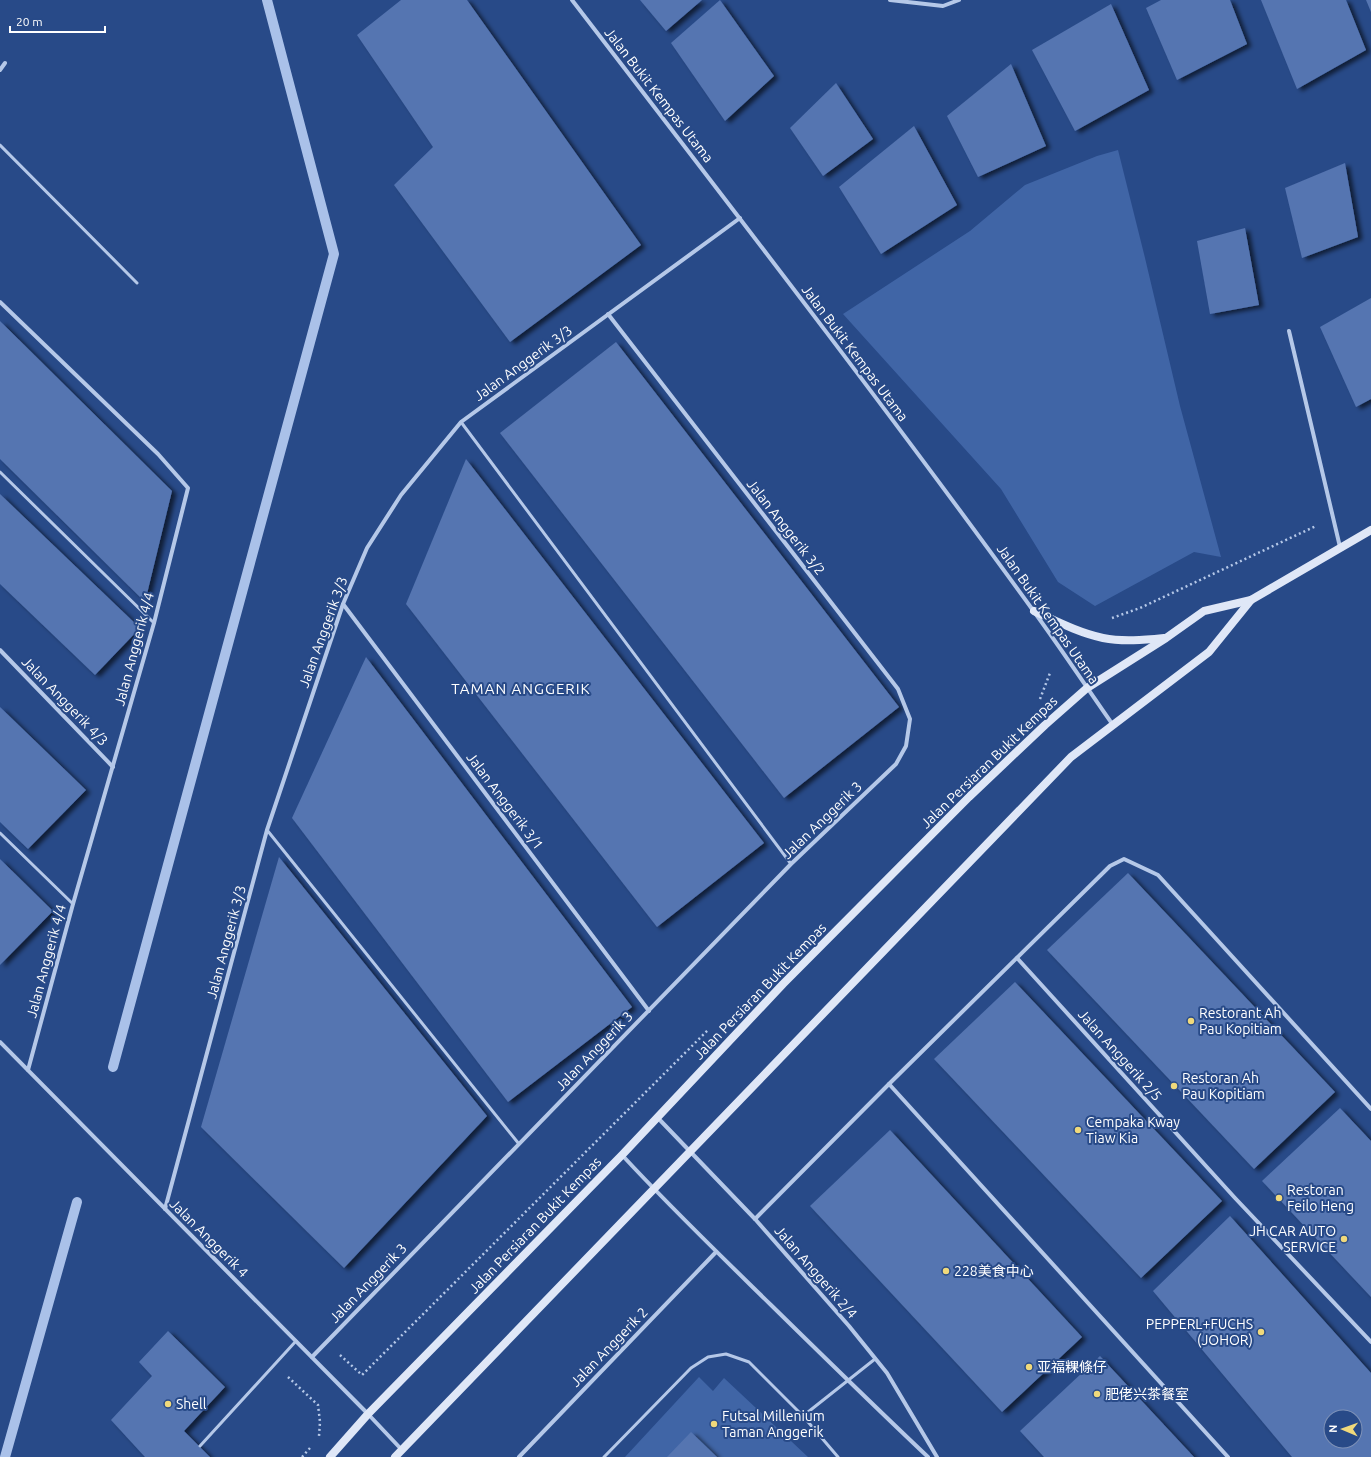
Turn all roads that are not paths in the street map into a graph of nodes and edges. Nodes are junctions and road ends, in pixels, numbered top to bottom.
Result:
1 (572, 0) edge
2 (890, 0) edge
3 (959, 0) edge
4 (5, 63) dead end
5 (0, 70) edge
6 (0, 145) edge
7 (740, 218) junction
8 (137, 283) dead end
9 (0, 302) edge
10 (608, 314) junction
11 (1289, 331) dead end
12 (461, 422) junction
13 (0, 472) edge
14 (1371, 530) edge
15 (1340, 547) junction
16 (1251, 600) junction
17 (343, 604) junction
18 (1034, 611) junction
19 (154, 624) junction
20 (1166, 638) junction
21 (0, 650) edge
22 (1087, 688) junction
23 (1113, 725) junction
24 (896, 764) joint
25 (113, 767) junction
26 (267, 830) junction
27 (0, 833) edge
28 (791, 864) junction
29 (73, 904) junction
30 (1017, 958) junction
31 (649, 1011) junction
32 (0, 1042) edge
33 (28, 1070) junction
34 (889, 1084) junction
35 (1371, 1109) edge
36 (657, 1117) junction
37 (519, 1144) junction
38 (689, 1152) junction
39 (622, 1155) junction
40 (653, 1189) junction
41 (165, 1209) junction
42 (755, 1219) junction
43 (716, 1252) junction
44 (296, 1341) junction
45 (1371, 1342) edge
46 (312, 1357) junction
47 (875, 1359) junction
48 (847, 1380) junction
49 (368, 1414) junction
50 (803, 1416) junction
51 (200, 1446) dead end
52 (402, 1450) junction
53 (330, 1457) edge
54 (395, 1457) edge
55 (518, 1457) edge
56 (604, 1457) edge
57 (838, 1457) edge
58 (928, 1457) edge
59 (937, 1457) edge
60 (1228, 1457) edge

1 - 7 street, Jalan Bukit Kempas Utama
2 - 3 street
4 - 5 street
6 - 8 lane
7 - 10 street, Jalan Anggerik 3/3
7 - 18 street, Jalan Bukit Kempas Utama
9 - 19 street, Jalan Anggerik 4/4
10 - 12 street, Jalan Anggerik 3/3
10 - 24 street, Jalan Anggerik 3/2
11 - 15 street
12 - 17 street, Jalan Anggerik 3/3
12 - 28 lane
13 - 19 lane
14 - 15 street, Jalan Persiaran Bukit Kempas
15 - 16 street, Jalan Persiaran Bukit Kempas
16 - 20 street, Jalan Persiaran Bukit Kempas
16 - 23 street, Jalan Persiaran Bukit Kempas
17 - 26 street, Jalan Anggerik 3/3
17 - 31 street, Jalan Anggerik 3/1
18 - 20 street
18 - 22 street, Jalan Bukit Kempas Utama
19 - 25 street, Jalan Anggerik 4/4
20 - 22 street, Jalan Persiaran Bukit Kempas
21 - 25 street, Jalan Anggerik 4/3
22 - 23 street, Jalan Bukit Kempas Utama
22 - 36 street, Jalan Persiaran Bukit Kempas
23 - 38 street, Jalan Persiaran Bukit Kempas
24 - 28 street, Jalan Anggerik 3
25 - 29 street, Jalan Anggerik 4/4
26 - 37 lane
26 - 41 street, Jalan Anggerik 3/3
27 - 29 lane
28 - 31 street, Jalan Anggerik 3
29 - 33 street, Jalan Anggerik 4/4
30 - 34 street
30 - 35 street
30 - 45 street, Jalan Anggerik 2/5
31 - 37 street, Jalan Anggerik 3
32 - 33 street, Jalan Anggerik 4
33 - 41 street, Jalan Anggerik 4
34 - 42 street
34 - 60 street
36 - 38 street, Jalan Anggerik 2/4
36 - 39 street, Jalan Persiaran Bukit Kempas
37 - 46 street, Jalan Anggerik 3
38 - 40 street, Jalan Persiaran Bukit Kempas
38 - 42 street, Jalan Anggerik 2/4
39 - 40 street
39 - 49 street, Jalan Persiaran Bukit Kempas
40 - 43 street
40 - 52 street, Jalan Persiaran Bukit Kempas
41 - 44 street, Jalan Anggerik 4
42 - 47 street, Jalan Anggerik 2/4
43 - 48 street
43 - 55 street, Jalan Anggerik 2
44 - 46 street, Jalan Anggerik 4
44 - 51 lane
46 - 49 street, Jalan Anggerik 4
47 - 48 lane
47 - 59 street, Jalan Anggerik 2/4
48 - 50 lane
48 - 58 street
49 - 52 street, Jalan Anggerik 4
49 - 53 street, Jalan Persiaran Bukit Kempas
50 - 56 lane
50 - 57 lane
52 - 54 street, Jalan Persiaran Bukit Kempas

